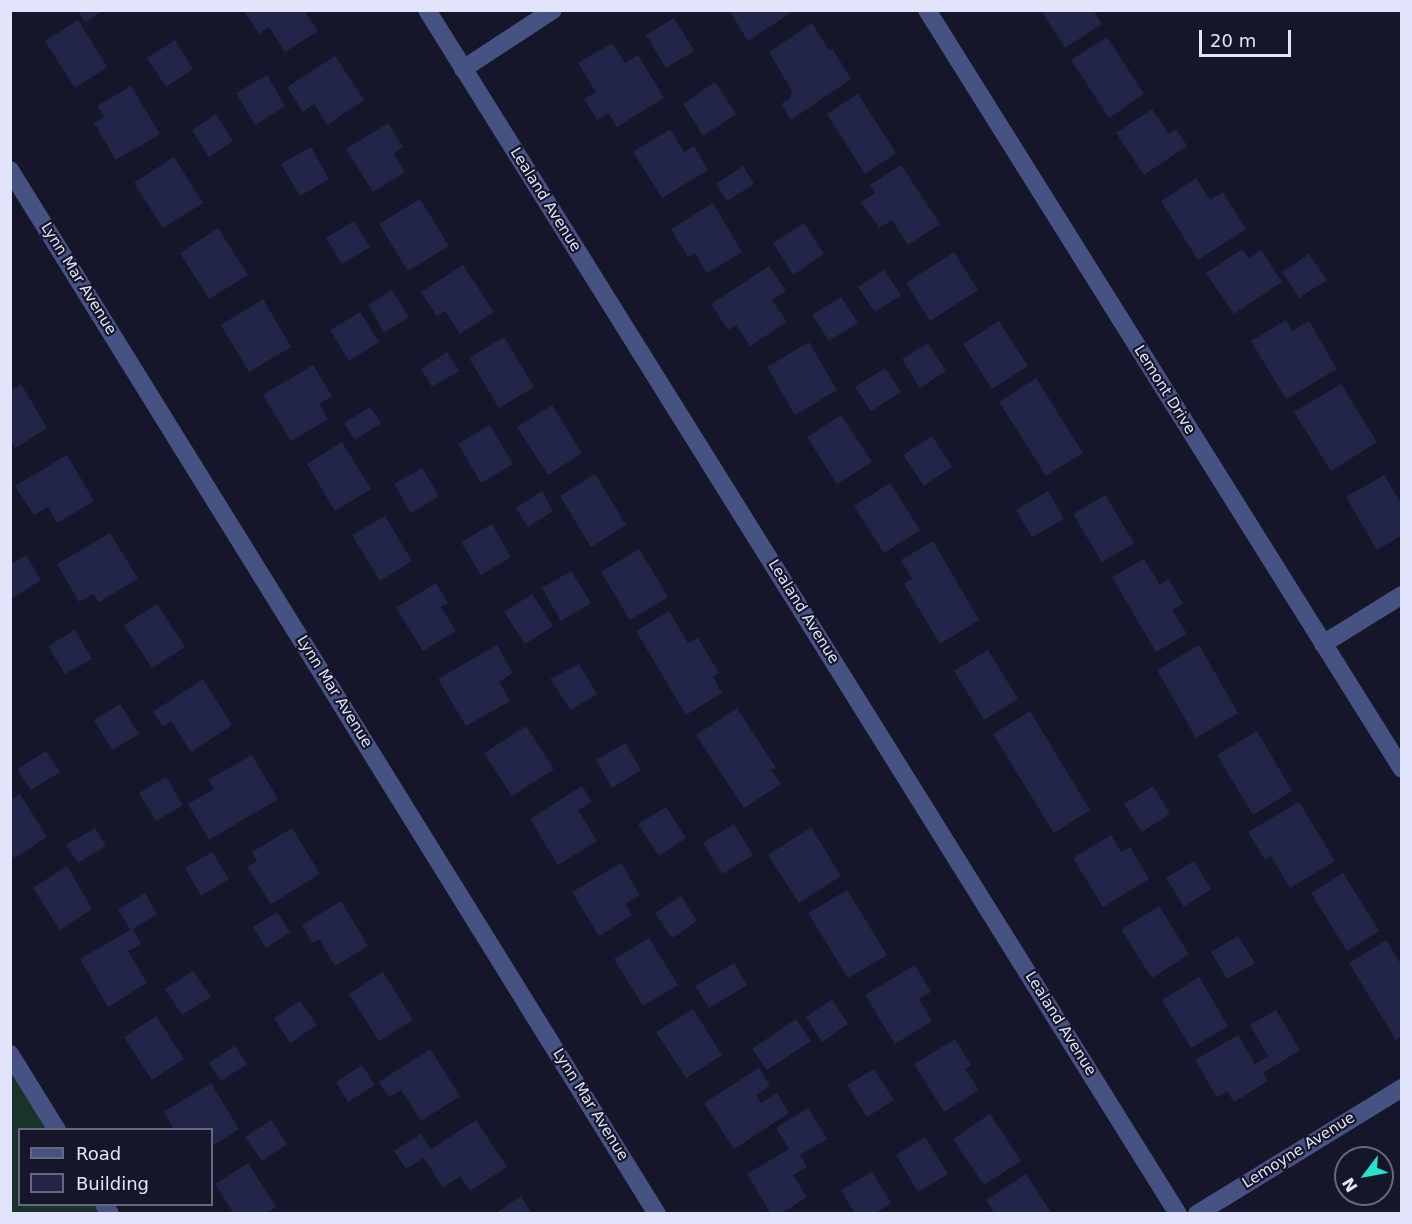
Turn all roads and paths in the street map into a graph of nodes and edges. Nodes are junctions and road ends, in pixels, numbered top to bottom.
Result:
1 (427, 10) edge
2 (553, 10) edge
3 (927, 10) edge
4 (463, 69) junction
5 (10, 170) edge
6 (1401, 595) edge
7 (1323, 644) junction
8 (1401, 769) edge
9 (10, 1054) edge
10 (1401, 1088) edge
11 (56, 1128) edge
12 (657, 1214) edge
13 (1178, 1214) edge
14 (1197, 1214) edge

1 - 4 street, Lealand Avenue
2 - 4 street
3 - 7 street, Lemont Drive
4 - 13 street, Lealand Avenue
5 - 12 street, Lynn Mar Avenue
6 - 7 street
7 - 8 street, Lemont Drive
9 - 11 street
10 - 14 street, Lemoyne Avenue

